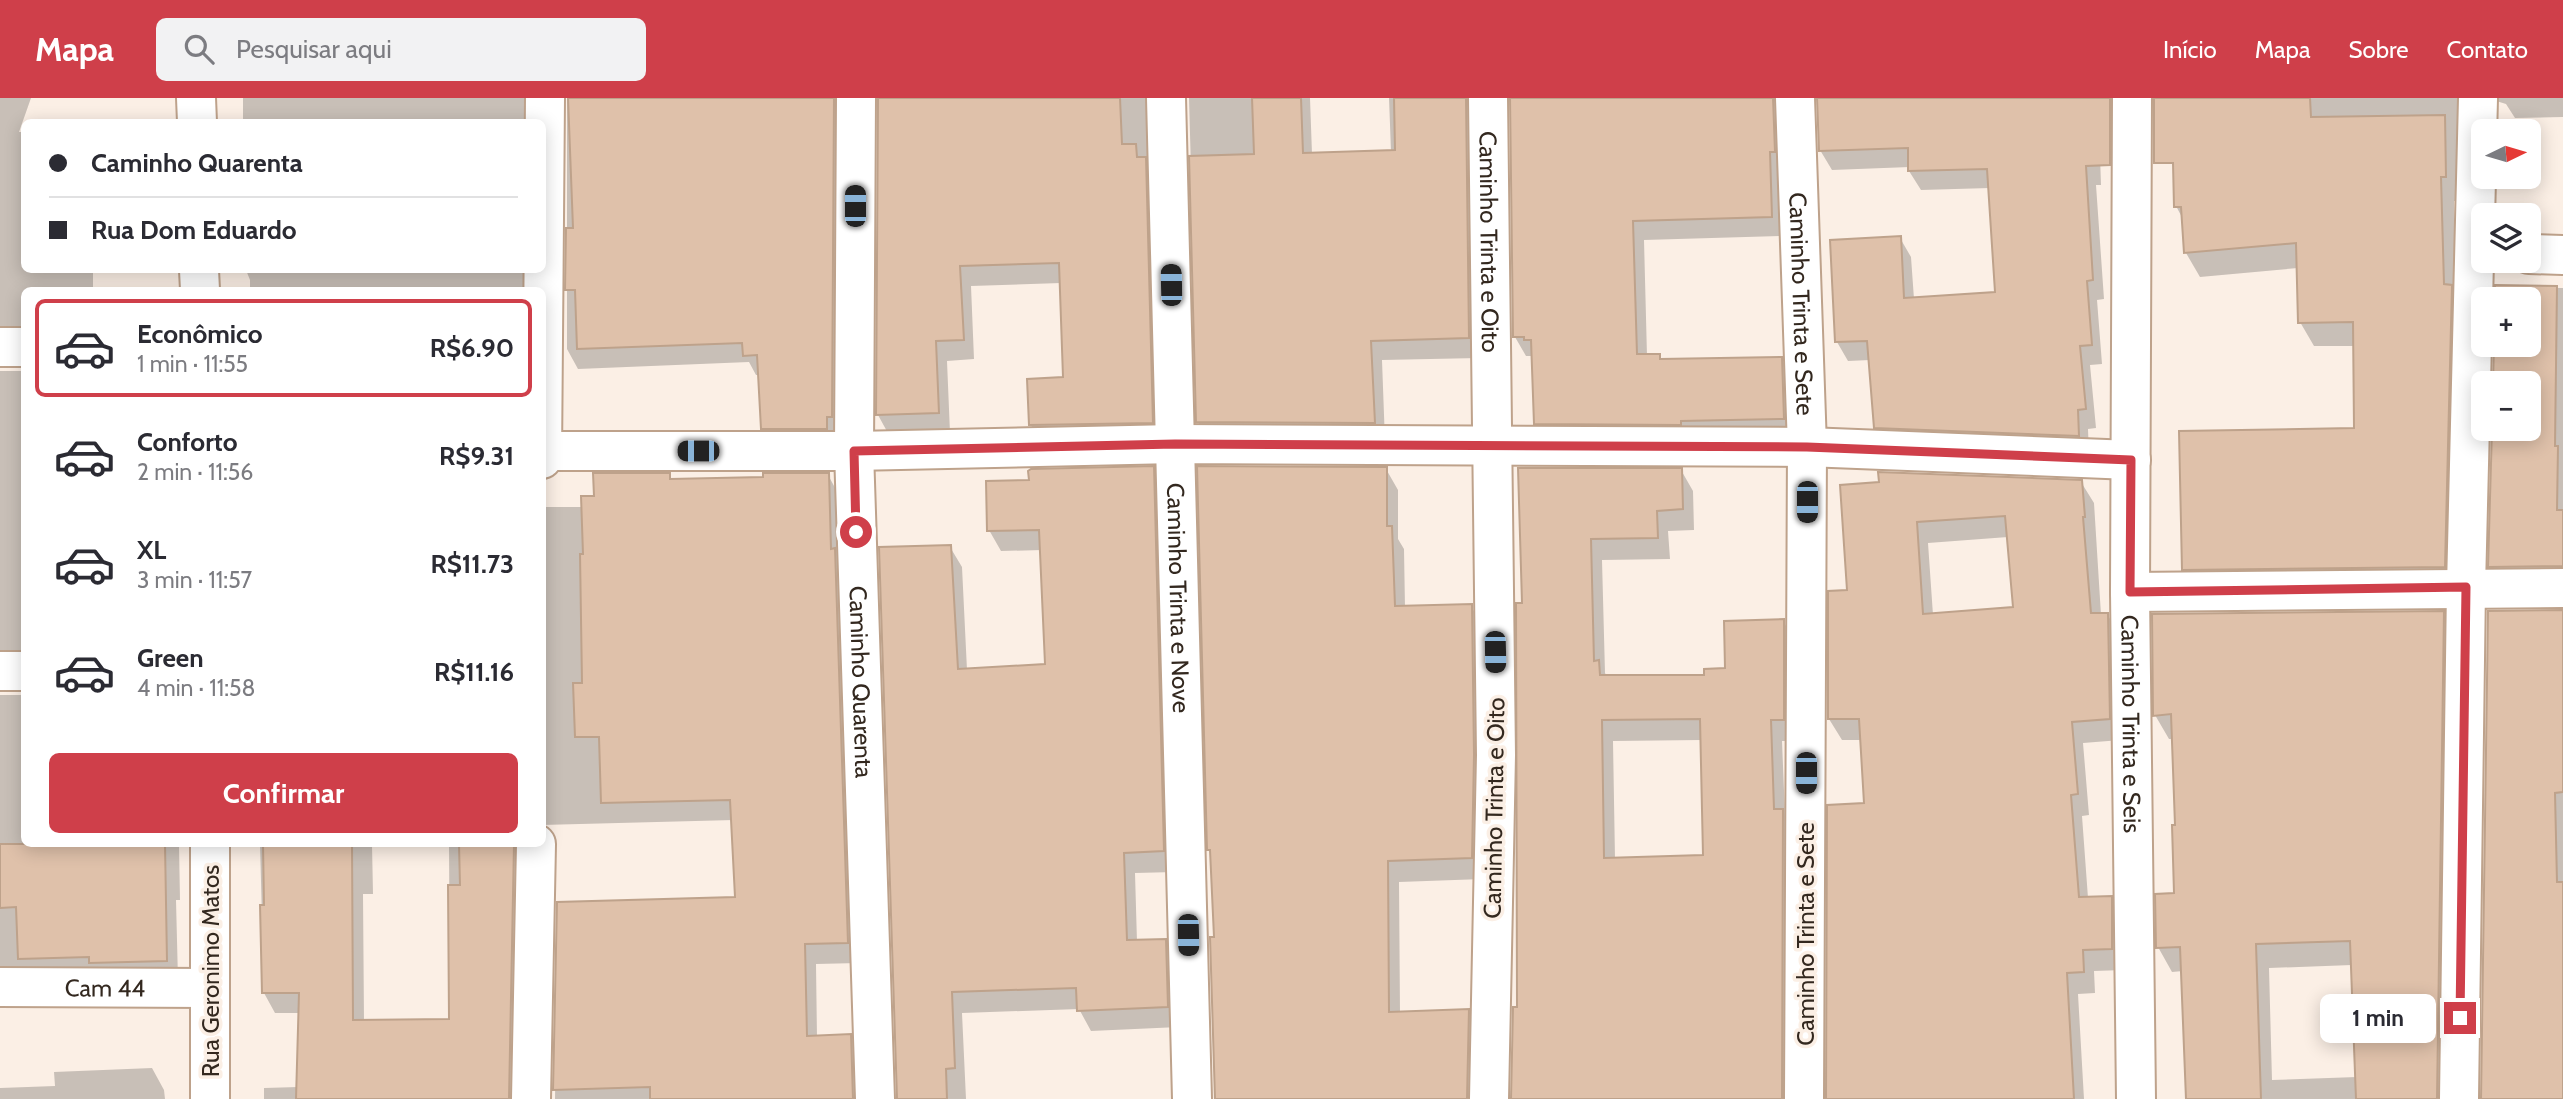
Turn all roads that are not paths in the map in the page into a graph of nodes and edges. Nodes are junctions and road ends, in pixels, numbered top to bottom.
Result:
1 (196, 98) edge
2 (545, 98) edge
3 (856, 98) edge
4 (1166, 98) edge
5 (1488, 98) edge
6 (1795, 98) edge
7 (2132, 98) edge
8 (2478, 98) edge
9 (197, 119) edge
10 (545, 119) edge
11 (2479, 203) edge
12 (2541, 254) edge
13 (2563, 255) edge
14 (2478, 273) edge
15 (0, 347) edge
16 (21, 347) edge
17 (1175, 444) junction
18 (1492, 447) junction
19 (1807, 447) junction
20 (854, 451) junction
21 (546, 452) edge
22 (2131, 460) junction
23 (2466, 587) junction
24 (2563, 587) edge
25 (2130, 592) junction
26 (0, 671) edge
27 (21, 671) edge
28 (210, 847) edge
29 (536, 847) edge
30 (0, 987) edge
31 (209, 988) junction
32 (210, 1099) edge
33 (531, 1099) edge
34 (875, 1099) edge
35 (1192, 1099) edge
36 (1489, 1099) edge
37 (1804, 1099) edge
38 (2136, 1099) edge
39 (2459, 1099) edge

1 - 9 street
2 - 10 street
3 - 20 street, Caminho Quarenta
4 - 17 street, Caminho Trinta e Nove
5 - 18 street, Caminho Trinta e Oito
6 - 19 street, Caminho Trinta e Sete
7 - 22 street, Caminho Trinta e Seis
8 - 11 street
12 - 13 street
14 - 23 street
15 - 16 street
17 - 18 street
17 - 20 street
17 - 35 street, Caminho Trinta e Nove
18 - 19 street
18 - 36 street, Caminho Trinta e Oito
19 - 22 street
19 - 37 street, Caminho Trinta e Sete
20 - 21 street
20 - 34 street, Caminho Quarenta
22 - 25 street, Caminho Trinta e Seis
23 - 24 street
23 - 25 street
23 - 39 street
25 - 38 street, Caminho Trinta e Seis
26 - 27 street
28 - 31 street, Rua Geronimo Matos
29 - 33 street
30 - 31 street, Cam 44
31 - 32 street, Rua Geronimo Matos

